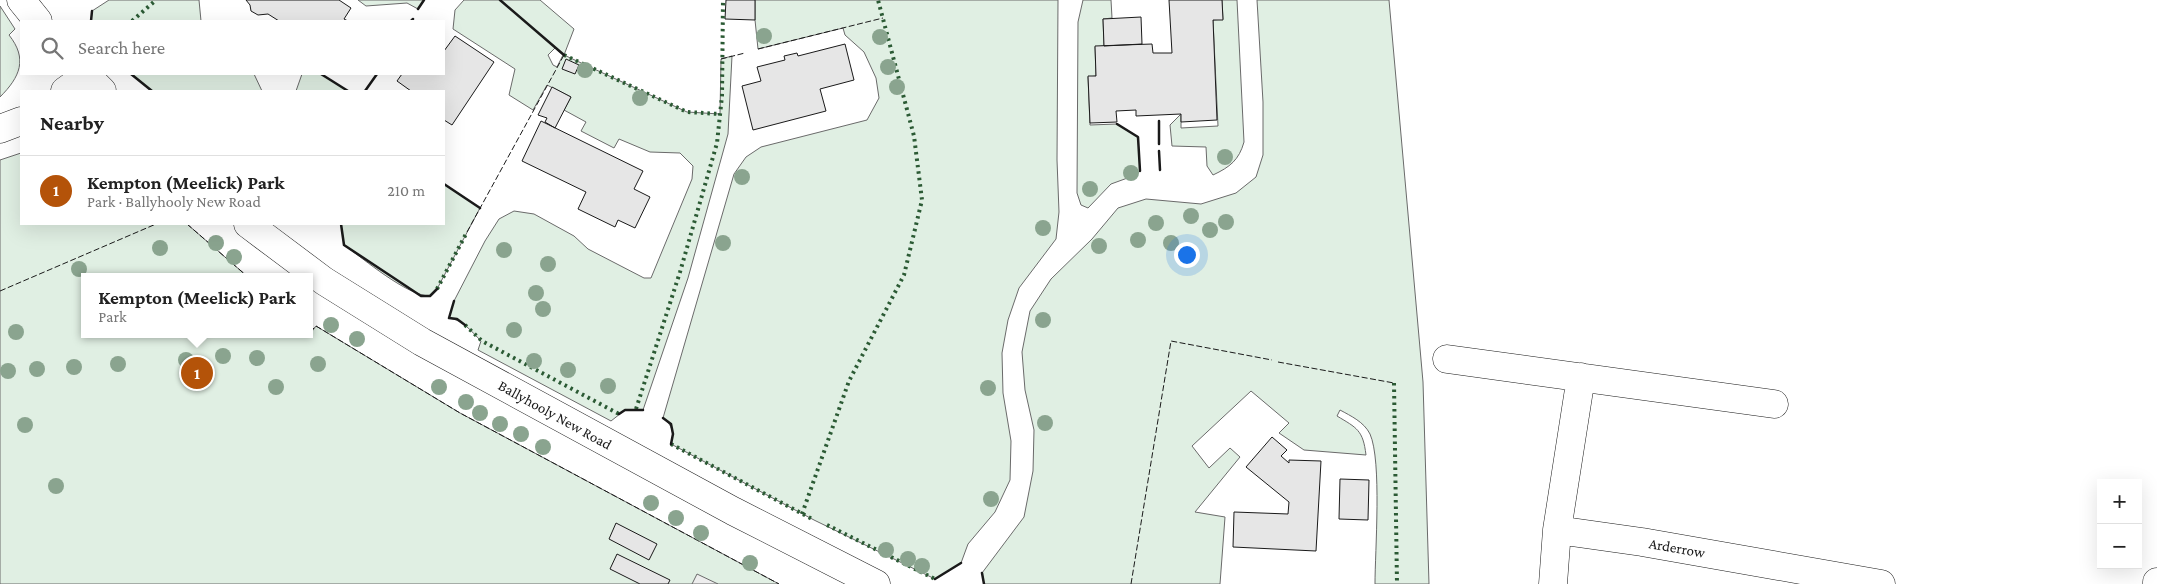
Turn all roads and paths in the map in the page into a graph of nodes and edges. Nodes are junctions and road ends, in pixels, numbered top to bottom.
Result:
1 (21, 0) edge
2 (37, 20) edge
3 (20, 121) edge
4 (0, 130) edge
5 (249, 225) edge
6 (1447, 359) dead end
7 (1581, 377) junction
8 (1774, 404) dead end
9 (1557, 530) junction
10 (1797, 577) edge
11 (849, 578) edge
12 (876, 584) edge
13 (1552, 584) edge
14 (1881, 584) edge

1 - 2 street
3 - 4 street
5 - 11 street, Ballyhooly New Road
6 - 7 street
7 - 8 street
7 - 9 street
9 - 10 street, Arderrow
9 - 13 street
10 - 14 street, Arderrow
11 - 12 street, Ballyhooly New Road

